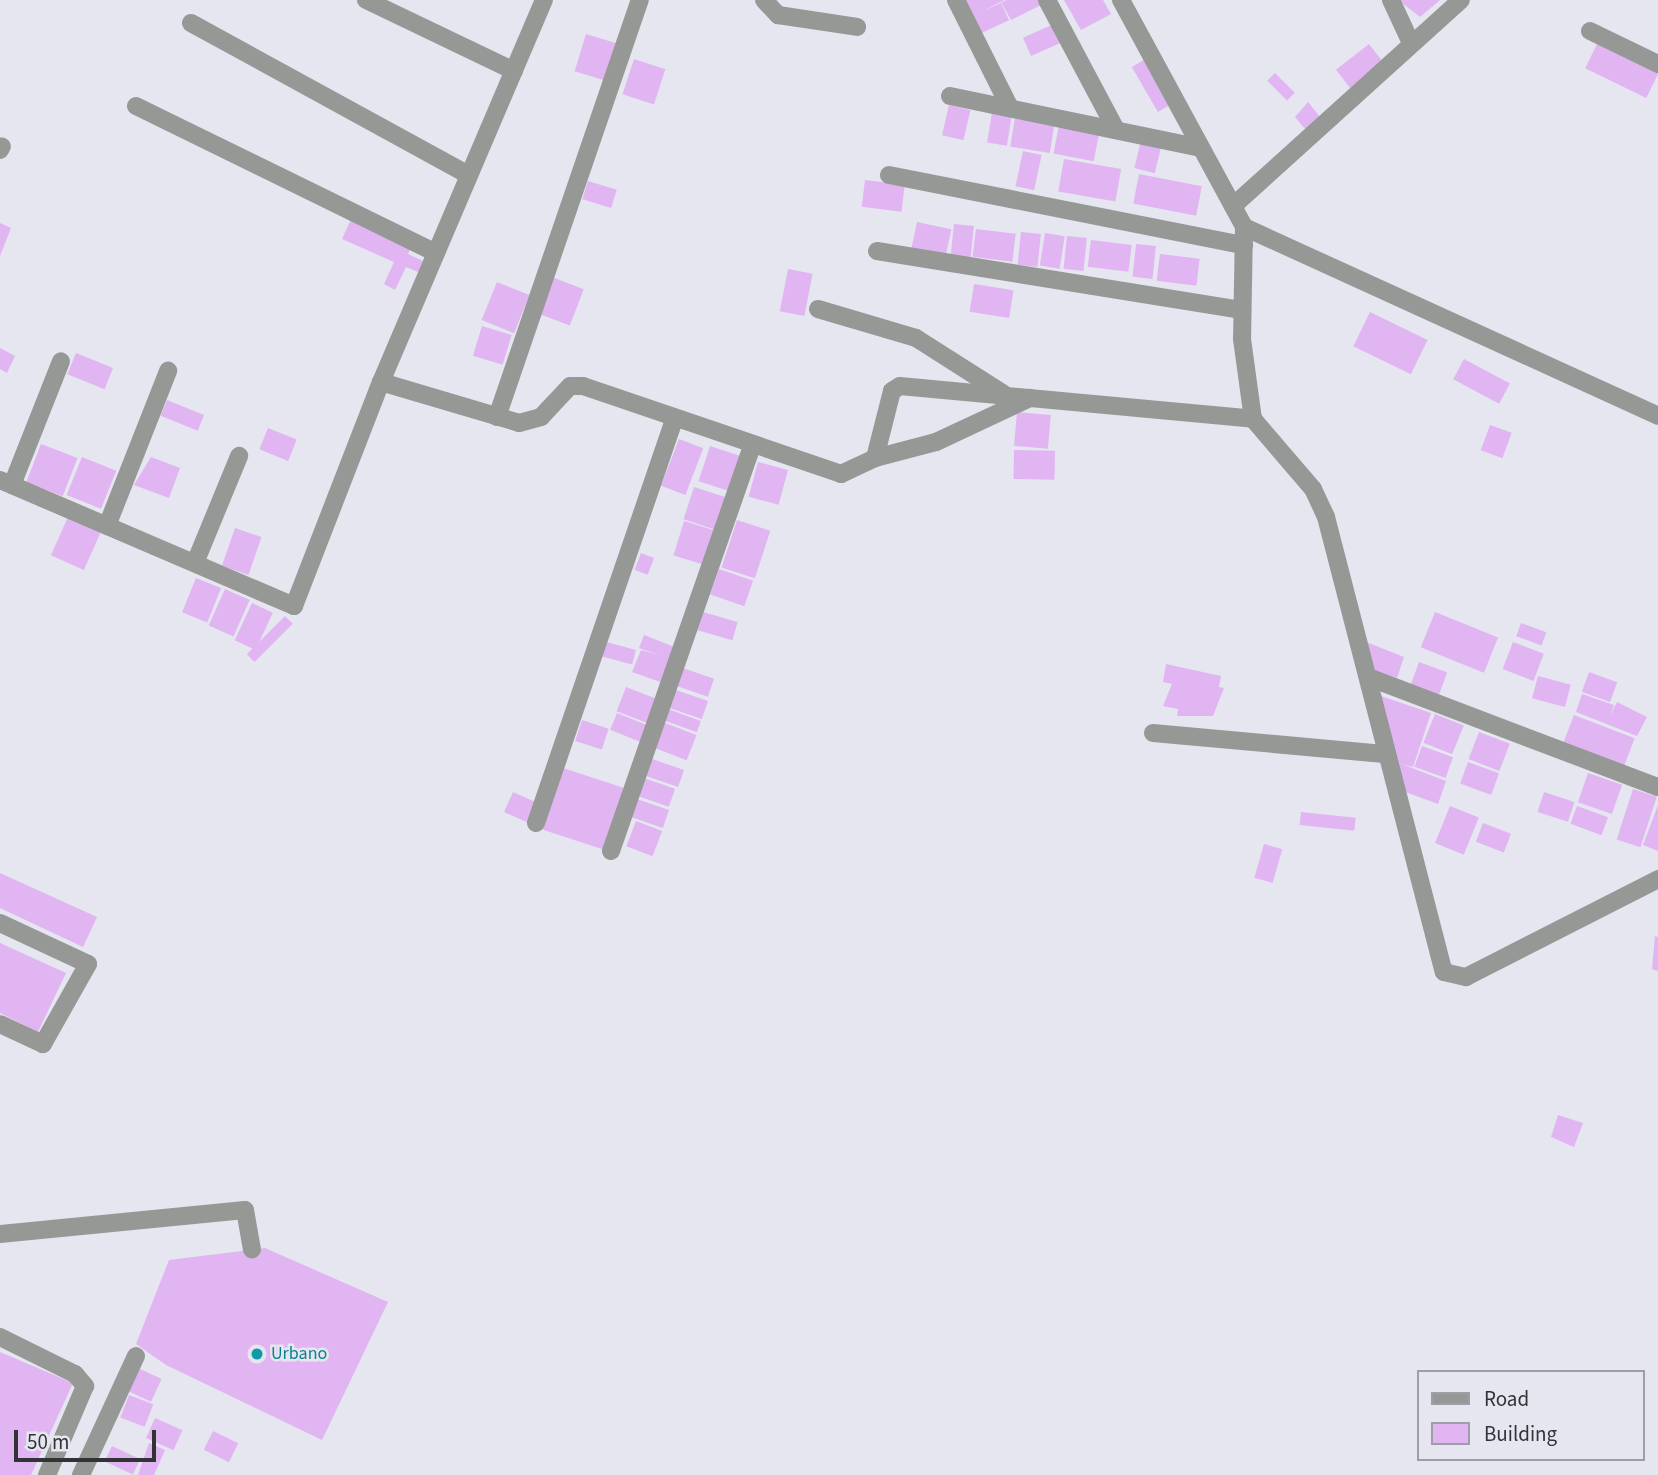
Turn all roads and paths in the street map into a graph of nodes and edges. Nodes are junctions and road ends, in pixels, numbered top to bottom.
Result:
1 (366, 0) edge
2 (544, 0) edge
3 (640, 0) edge
4 (764, 0) edge
5 (956, 0) edge
6 (1047, 0) edge
7 (1121, 0) edge
8 (1391, 0) edge
9 (1461, 0) edge
10 (191, 23) dead end
11 (858, 27) dead end
12 (1590, 31) dead end
13 (1410, 41) junction
14 (1658, 64) edge
15 (513, 71) junction
16 (950, 96) dead end
17 (136, 106) dead end
18 (1010, 108) junction
19 (1116, 130) junction
20 (1201, 148) junction
21 (889, 175) dead end
22 (469, 176) junction
23 (1233, 206) junction
24 (1244, 226) junction
25 (1244, 245) junction
26 (877, 251) dead end
27 (436, 253) junction
28 (818, 309) dead end
29 (1242, 310) junction
30 (61, 361) dead end
31 (168, 371) dead end
32 (381, 383) junction
33 (1006, 396) junction
34 (1030, 398) junction
35 (496, 416) junction
36 (1658, 416) edge
37 (674, 419) junction
38 (1253, 419) junction
39 (752, 446) junction
40 (239, 456) dead end
41 (875, 457) junction
42 (6, 483) edge
43 (107, 526) junction
44 (195, 564) junction
45 (1368, 677) junction
46 (1153, 733) dead end
47 (1384, 754) junction
48 (1658, 787) edge
49 (536, 823) dead end
50 (611, 851) dead end
51 (1658, 879) edge
52 (0, 923) edge
53 (0, 1024) edge
54 (0, 1234) edge
55 (252, 1249) dead end
56 (0, 1338) edge
57 (136, 1356) dead end
58 (47, 1475) edge
59 (81, 1475) edge

1 - 15 street
2 - 15 street
3 - 35 street
4 - 11 street
5 - 18 street
6 - 19 street
7 - 20 street
8 - 13 street
9 - 13 street
10 - 22 street
12 - 14 street
13 - 23 street
15 - 22 street
16 - 18 street
17 - 27 street
18 - 19 street
19 - 20 street
20 - 23 street
21 - 25 street
22 - 27 street
23 - 24 street
24 - 25 street
24 - 36 street
25 - 29 street
26 - 29 street
27 - 32 street
28 - 33 street
29 - 38 street
30 - 42 street
31 - 43 street
32 - 35 street
32 - 44 street
33 - 34 street
33 - 41 street
34 - 38 street
34 - 41 street
35 - 37 street
37 - 39 street
37 - 49 street
38 - 45 street
39 - 41 street
39 - 50 street
40 - 44 street
42 - 43 street
43 - 44 street
45 - 47 street
45 - 48 street
46 - 47 street
47 - 51 street
52 - 53 street
54 - 55 street
56 - 58 street
57 - 59 street

